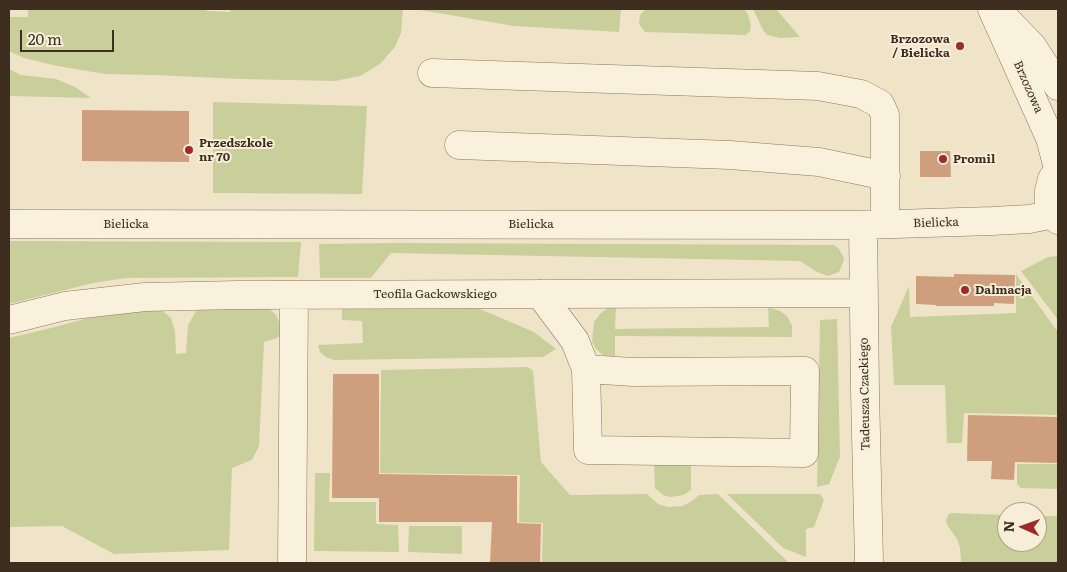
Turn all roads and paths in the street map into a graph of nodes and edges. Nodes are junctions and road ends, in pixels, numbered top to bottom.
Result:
1 (992, 9) edge
2 (996, 9) edge
3 (432, 72) dead end
4 (1058, 86) edge
5 (459, 145) dead end
6 (1058, 169) edge
7 (886, 176) junction
8 (1056, 217) edge
9 (9, 224) edge
10 (874, 225) junction
11 (864, 293) junction
12 (540, 294) junction
13 (294, 295) junction
14 (9, 320) edge
15 (586, 369) junction
16 (292, 563) edge
17 (870, 563) edge

1 - 6 street, Brzozowa
2 - 4 street, Brzozowa
3 - 7 street, Tadeusza Czackiego
5 - 7 street
6 - 8 street
7 - 10 street, Tadeusza Czackiego
8 - 10 street, Bielicka
9 - 10 street, Bielicka
10 - 11 street, Tadeusza Czackiego
11 - 12 street, Teofila Gackowskiego
11 - 17 street, Tadeusza Czackiego
12 - 13 street, Teofila Gackowskiego
12 - 15 street
13 - 14 street, Teofila Gackowskiego
13 - 16 street
15 - 15 street

